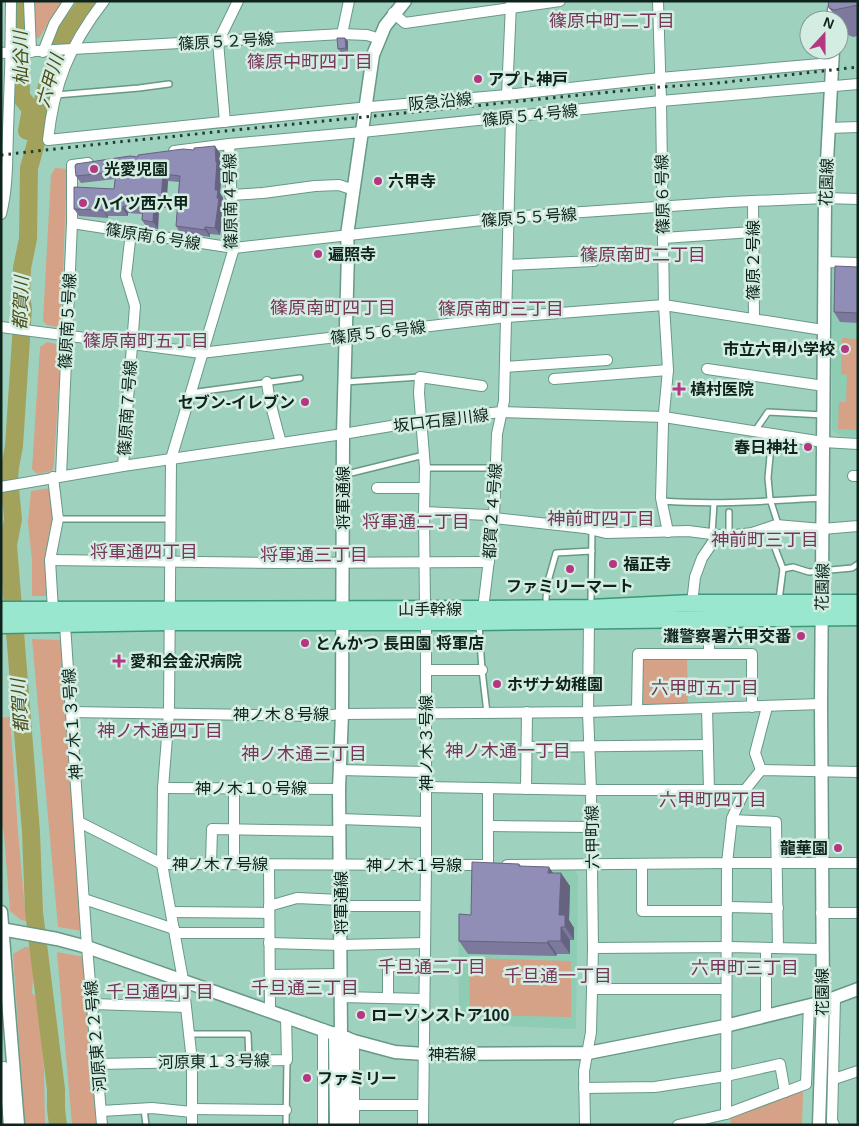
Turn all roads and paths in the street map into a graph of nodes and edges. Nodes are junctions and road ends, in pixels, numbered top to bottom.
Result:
1 (10, 1) edge
2 (29, 1) edge
3 (69, 1) edge
4 (104, 1) edge
5 (238, 1) edge
6 (344, 1) edge
7 (404, 1) edge
8 (560, 1) edge
9 (658, 1) edge
10 (348, 2) edge
11 (511, 5) edge
12 (393, 13) junction
13 (342, 34) junction
14 (380, 39) junction
15 (218, 42) junction
16 (72, 49) junction
17 (31, 52) junction
18 (43, 52) junction
19 (6, 53) edge
20 (832, 60) edge
21 (832, 63) junction
22 (660, 78) junction
23 (169, 84) dead end
24 (858, 84) edge
25 (831, 86) junction
26 (55, 95) junction
27 (507, 95) junction
28 (661, 101) junction
29 (366, 107) junction
30 (511, 117) junction
31 (225, 122) junction
32 (858, 127) edge
33 (828, 128) junction
34 (362, 132) junction
35 (5, 142) edge
36 (229, 144) junction
37 (160, 153) edge
38 (102, 161) edge
39 (4, 173) edge
40 (354, 190) junction
41 (230, 195) junction
42 (824, 198) junction
43 (858, 199) edge
44 (753, 201) junction
45 (662, 208) junction
46 (1, 214) edge
47 (509, 217) junction
48 (72, 223) junction
49 (131, 232) junction
50 (753, 232) junction
51 (348, 235) junction
52 (663, 238) junction
53 (234, 248) junction
54 (594, 261) dead end
55 (825, 262) junction
56 (858, 263) edge
57 (508, 265) junction
58 (664, 305) junction
59 (507, 317) junction
60 (754, 319) junction
61 (1, 327) edge
62 (823, 330) junction
63 (66, 335) junction
64 (345, 336) junction
65 (131, 343) junction
66 (201, 353) junction
67 (607, 360) dead end
68 (505, 367) junction
69 (707, 369) dead end
70 (668, 370) junction
71 (420, 377) junction
72 (300, 378) dead end
73 (554, 379) dead end
74 (267, 382) junction
75 (344, 382) junction
76 (482, 386) dead end
77 (824, 386) junction
78 (190, 393) junction
79 (501, 412) junction
80 (824, 415) junction
81 (664, 416) junction
82 (420, 421) junction
83 (755, 431) junction
84 (343, 434) junction
85 (772, 434) junction
86 (823, 442) junction
87 (281, 443) junction
88 (858, 444) edge
89 (424, 455) junction
90 (170, 459) junction
91 (123, 466) junction
92 (425, 468) junction
93 (495, 468) junction
94 (343, 475) junction
95 (57, 477) junction
96 (1, 487) edge
97 (377, 488) dead end
98 (424, 488) junction
99 (822, 498) junction
100 (662, 501) junction
101 (771, 501) junction
102 (714, 504) junction
103 (424, 512) junction
104 (729, 512) dead end
105 (58, 518) junction
106 (494, 518) junction
107 (170, 519) junction
108 (778, 525) junction
109 (799, 526) junction
110 (858, 526) edge
111 (822, 529) junction
112 (592, 530) junction
113 (668, 532) junction
114 (714, 535) junction
115 (730, 536) junction
116 (592, 551) junction
117 (50, 560) junction
118 (170, 562) junction
119 (342, 562) junction
120 (424, 562) junction
121 (489, 562) junction
122 (858, 564) edge
123 (783, 569) junction
124 (822, 571) junction
125 (546, 599) dead end
126 (591, 599) dead end
127 (692, 603) junction
128 (858, 603) edge
129 (779, 604) junction
130 (1, 610) edge
131 (53, 610) junction
132 (821, 610) junction
133 (342, 615) junction
134 (426, 615) junction
135 (169, 616) junction
136 (481, 616) junction
137 (32, 617) junction
138 (858, 617) edge
139 (709, 618) junction
140 (590, 620) junction
141 (1, 625) edge
142 (65, 625) junction
143 (709, 654) junction
144 (426, 670) junction
145 (482, 670) junction
146 (821, 704) junction
147 (752, 707) junction
148 (767, 707) junction
149 (707, 708) junction
150 (637, 710) junction
151 (71, 712) junction
152 (169, 712) junction
153 (527, 712) junction
154 (588, 712) junction
155 (487, 713) junction
156 (342, 714) junction
157 (426, 714) junction
158 (708, 745) junction
159 (527, 748) junction
160 (590, 748) junction
161 (340, 770) junction
162 (761, 770) junction
163 (426, 772) junction
164 (822, 772) junction
165 (858, 772) edge
166 (425, 787) junction
167 (163, 788) junction
168 (234, 788) junction
169 (488, 788) junction
170 (340, 789) junction
171 (526, 789) junction
172 (591, 790) junction
173 (709, 790) junction
174 (745, 790) junction
175 (732, 820) junction
176 (78, 822) junction
177 (425, 822) junction
178 (340, 825) junction
179 (488, 826) junction
180 (592, 827) junction
181 (234, 829) junction
182 (727, 863) junction
183 (777, 863) junction
184 (821, 863) junction
185 (858, 863) edge
186 (162, 864) junction
187 (211, 864) junction
188 (234, 864) junction
189 (592, 864) junction
190 (642, 864) junction
191 (269, 865) junction
192 (340, 865) junction
193 (426, 865) junction
194 (488, 865) junction
195 (84, 899) junction
196 (341, 903) junction
197 (425, 906) junction
198 (778, 908) junction
199 (270, 909) junction
200 (727, 909) junction
201 (1, 912) edge
202 (171, 912) junction
203 (821, 913) junction
204 (858, 913) edge
205 (2, 930) edge
206 (174, 931) junction
207 (270, 938) junction
208 (425, 943) junction
209 (341, 945) junction
210 (87, 947) junction
211 (727, 947) junction
212 (593, 948) junction
213 (766, 948) junction
214 (778, 948) junction
215 (821, 949) junction
216 (425, 966) junction
217 (4, 968) edge
218 (341, 974) junction
219 (270, 976) junction
220 (183, 980) junction
221 (592, 989) junction
222 (726, 989) junction
223 (858, 989) edge
224 (341, 997) junction
225 (388, 998) junction
226 (424, 999) junction
227 (829, 1000) junction
228 (92, 1004) junction
229 (809, 1005) junction
230 (186, 1007) junction
231 (270, 1010) junction
232 (286, 1016) junction
233 (766, 1016) junction
234 (725, 1026) junction
235 (189, 1034) junction
236 (340, 1035) junction
237 (588, 1053) junction
238 (424, 1054) junction
239 (286, 1060) junction
240 (249, 1061) junction
241 (192, 1062) junction
242 (98, 1064) junction
243 (7, 1067) edge
244 (858, 1071) edge
245 (726, 1076) junction
246 (834, 1079) junction
247 (584, 1088) junction
248 (785, 1092) junction
249 (354, 1105) junction
250 (423, 1105) junction
251 (144, 1109) junction
252 (286, 1110) junction
253 (101, 1111) junction
254 (192, 1111) junction
255 (726, 1114) junction
256 (9, 1125) edge
257 (18, 1125) edge
258 (102, 1125) edge
259 (146, 1125) edge
260 (192, 1125) edge
261 (286, 1125) edge
262 (322, 1125) edge
263 (336, 1125) edge
264 (347, 1125) edge
265 (354, 1125) edge
266 (423, 1125) edge
267 (585, 1125) edge
268 (678, 1125) edge
269 (819, 1125) edge
270 (834, 1125) edge

1 - 19 street
2 - 17 street
3 - 18 street
4 - 16 street
5 - 15 street
6 - 10 lane
7 - 12 street, 将軍通線
8 - 11 street
9 - 22 street, 篠原６号線
10 - 13 street
11 - 12 street
11 - 27 street
12 - 14 street, 将軍通線
13 - 14 street, 篠原５２号線
13 - 15 street, 篠原５２号線
14 - 29 street, 将軍通線
15 - 16 street, 篠原５２号線
15 - 31 street
16 - 18 street, 篠原５２号線
16 - 26 street
17 - 18 street
17 - 19 street
19 - 35 street
20 - 21 street, 花園線
21 - 22 street, 阪急沿線
21 - 25 street, 花園線
22 - 27 street, 阪急沿線
22 - 28 street, 篠原６号線
23 - 26 lane
24 - 25 street, 篠原５４号線
25 - 28 street, 篠原５４号線
25 - 33 street, 花園線
26 - 31 street, 阪急沿線
27 - 29 street, 阪急沿線
28 - 30 street, 篠原５４号線
28 - 45 street, 篠原６号線
29 - 31 street, 阪急沿線
29 - 34 street, 将軍通線
30 - 34 street, 篠原５４号線
30 - 47 street, 都賀２４号線
32 - 33 street
33 - 42 street, 花園線
34 - 36 street, 篠原５４号線
34 - 40 street, 将軍通線
35 - 39 street
36 - 37 street, 篠原５４号線
36 - 41 street, 篠原南４号線
38 - 48 street, 篠原南５号線
39 - 46 street
40 - 41 street
40 - 51 street, 将軍通線
41 - 53 street, 篠原南４号線
42 - 43 street, 篠原５５号線
42 - 44 street, 篠原５５号線
42 - 55 street, 花園線
44 - 45 street, 篠原５５号線
44 - 50 street, 篠原２号線
45 - 47 street, 篠原５５号線
45 - 52 street, 篠原６号線
47 - 51 street, 篠原５５号線
47 - 57 street, 都賀２４号線
48 - 49 street, 篠原南６号線
48 - 63 street, 篠原南５号線
49 - 53 street, 篠原南６号線
49 - 65 street, 篠原南７号線
50 - 52 street
50 - 60 street, 篠原２号線
51 - 53 street, 篠原５５号線
51 - 64 street, 将軍通線
52 - 58 street, 篠原６号線
53 - 66 street, 篠原南４号線
54 - 57 street
55 - 56 street
55 - 62 street, 花園線
57 - 59 street, 都賀２４号線
58 - 59 street, 篠原５６号線
58 - 60 street, 篠原５６号線
58 - 70 street, 篠原６号線
59 - 64 street, 篠原５６号線
59 - 68 street, 都賀２４号線
60 - 62 street, 篠原５６号線
61 - 63 street, 篠原５６号線
62 - 77 street, 花園線
63 - 65 street, 篠原５６号線
63 - 95 street, 篠原南５号線
64 - 66 street, 篠原５６号線
64 - 75 street, 将軍通線
65 - 66 street, 篠原５６号線
65 - 91 street, 篠原南７号線
66 - 78 street, 篠原南４号線
67 - 68 street
68 - 79 street, 都賀２４号線
69 - 77 street
70 - 73 street
70 - 81 street, 篠原６号線
71 - 75 lane
71 - 76 street
71 - 82 street, 神ノ木３号線
72 - 74 lane
74 - 78 lane
74 - 87 street
75 - 84 street, 将軍通線
77 - 80 street, 花園線
78 - 90 street, 篠原南４号線
79 - 81 street, 坂口石屋川線
79 - 82 street, 坂口石屋川線
79 - 93 street, 都賀２４号線
80 - 83 lane
80 - 86 street, 花園線
81 - 83 street, 坂口石屋川線
81 - 100 street, 篠原６号線
82 - 84 street, 坂口石屋川線
82 - 89 street, 神ノ木３号線
83 - 85 street, 坂口石屋川線
84 - 87 street, 坂口石屋川線
84 - 94 street, 将軍通線
85 - 86 street, 坂口石屋川線
85 - 101 lane
86 - 88 street, 坂口石屋川線
86 - 99 street, 花園線
87 - 90 street, 坂口石屋川線
89 - 92 street, 神ノ木３号線
89 - 94 lane
90 - 91 street, 坂口石屋川線
90 - 107 street, 篠原南４号線
91 - 95 street, 坂口石屋川線
92 - 93 lane
92 - 98 street, 神ノ木３号線
93 - 106 street, 都賀２４号線
94 - 119 street, 将軍通線
95 - 96 street, 坂口石屋川線
95 - 105 street, 篠原南５号線
97 - 98 street
98 - 103 street, 神ノ木３号線
99 - 101 lane
99 - 111 street, 花園線
100 - 102 lane
100 - 113 street, 篠原６号線
101 - 102 lane
101 - 108 lane
102 - 114 lane
103 - 106 street
103 - 120 street, 神ノ木３号線
104 - 115 lane
105 - 107 lane
105 - 117 street, 篠原南５号線
106 - 112 street
106 - 121 street, 都賀２４号線
107 - 118 street, 篠原南４号線
108 - 109 street
108 - 115 street
109 - 111 street
109 - 123 lane
110 - 111 street
111 - 124 street, 花園線
112 - 113 street
112 - 116 lane
113 - 114 street
114 - 115 street
114 - 127 street
116 - 125 lane
116 - 126 lane
117 - 118 street
117 - 131 street, 篠原南５号線
118 - 119 street
118 - 135 street, 篠原南４号線
119 - 120 street
119 - 133 street, 将軍通線
120 - 121 street
120 - 134 street, 神ノ木３号線
121 - 136 street, 都賀２４号線
122 - 124 lane
123 - 124 lane
123 - 129 lane
124 - 132 street, 花園線
127 - 129 main road, 山手幹線
127 - 136 main road, 山手幹線
128 - 132 main road, 山手幹線
129 - 132 main road, 山手幹線
130 - 137 main road, 山手幹線
131 - 135 main road, 山手幹線
131 - 137 main road, 山手幹線
132 - 138 main road, 山手幹線
132 - 139 main road, 山手幹線
132 - 146 street, 花園線
133 - 134 main road, 山手幹線
133 - 135 main road, 山手幹線
133 - 156 street, 将軍通線
134 - 136 main road, 山手幹線
134 - 144 street, 神ノ木３号線
135 - 142 main road, 山手幹線
135 - 152 street, 篠原南４号線
136 - 140 main road, 山手幹線
136 - 145 lane
137 - 141 main road, 山手幹線
137 - 142 main road, 山手幹線
139 - 140 main road, 山手幹線
139 - 143 street
140 - 154 street, 六甲町線
142 - 151 street, 神ノ木１３号線
143 - 147 street
143 - 150 street
144 - 145 street
144 - 157 street, 神ノ木３号線
145 - 155 lane
146 - 148 street, 神ノ木８号線
146 - 164 street, 花園線
147 - 148 street, 神ノ木８号線
147 - 149 street, 神ノ木８号線
148 - 162 street
149 - 150 street, 神ノ木８号線
149 - 158 street
150 - 154 street, 神ノ木８号線
151 - 152 street, 神ノ木８号線
151 - 176 street, 神ノ木１３号線
152 - 156 street, 神ノ木８号線
152 - 167 street, 篠原南４号線
153 - 154 street, 神ノ木８号線
153 - 155 street, 神ノ木８号線
153 - 159 street
154 - 160 street, 六甲町線
155 - 157 street, 神ノ木８号線
156 - 157 street, 神ノ木８号線
156 - 161 street, 将軍通線
157 - 163 street, 神ノ木３号線
158 - 160 street
158 - 173 street
159 - 160 street
159 - 171 street
160 - 172 street, 六甲町線
161 - 163 street
161 - 170 street, 将軍通線
162 - 164 street
162 - 174 street
163 - 166 street, 神ノ木３号線
164 - 165 street
164 - 184 street, 花園線
166 - 169 street
166 - 177 street, 神ノ木３号線
167 - 168 street, 神ノ木１０号線
167 - 186 street, 篠原南４号線
168 - 170 street, 神ノ木１０号線
168 - 181 street
169 - 171 street
169 - 179 street
170 - 178 street, 将軍通線
171 - 172 street
172 - 173 street
172 - 180 street, 六甲町線
173 - 174 street
174 - 175 street
175 - 182 street
175 - 183 street
176 - 186 street, 神ノ木７号線
176 - 195 street, 神ノ木１３号線
177 - 178 street
177 - 193 street, 神ノ木３号線
178 - 181 street
178 - 192 street, 将軍通線
179 - 180 street
179 - 194 street
180 - 189 street, 六甲町線
181 - 187 street
181 - 188 street
182 - 183 street, 神ノ木１号線
182 - 190 street, 神ノ木１号線
182 - 200 street
183 - 184 street, 神ノ木１号線
183 - 198 street
184 - 185 street, 神ノ木１号線
184 - 203 street, 花園線
186 - 187 street, 神ノ木７号線
186 - 202 street, 篠原南４号線
187 - 188 street, 神ノ木７号線
188 - 191 street, 神ノ木７号線
189 - 190 street, 神ノ木１号線
189 - 194 street, 神ノ木１号線
189 - 212 street, 六甲町線
190 - 200 street
191 - 192 street, 神ノ木７号線
191 - 199 street
192 - 193 street, 神ノ木１号線
192 - 196 street, 将軍通線
193 - 194 street, 神ノ木１号線
193 - 197 street, 神ノ木３号線
195 - 206 street
195 - 210 street, 河原東２２号線
196 - 197 street
196 - 199 street
196 - 209 street, 将軍通線
197 - 208 street, 神ノ木３号線
198 - 200 street
198 - 214 street
199 - 202 street
199 - 207 street
200 - 211 street
201 - 205 street
202 - 206 street, 篠原南４号線
203 - 204 street
203 - 215 street, 花園線
205 - 210 street, 神若線
205 - 217 street
206 - 207 street
206 - 220 street, 篠原南４号線
207 - 209 street
207 - 219 street
208 - 209 street
208 - 216 street, 神ノ木３号線
209 - 218 street, 将軍通線
210 - 220 street, 神若線
210 - 228 street, 河原東２２号線
211 - 212 street
211 - 213 street
211 - 222 street
212 - 221 street, 六甲町線
213 - 214 street
213 - 233 street
214 - 215 street
215 - 227 street, 花園線
216 - 225 street
216 - 226 street, 神ノ木３号線
217 - 243 street
218 - 219 street
218 - 224 street, 将軍通線
219 - 231 street
220 - 230 street, 篠原南４号線
220 - 231 street, 神若線
221 - 222 street
221 - 237 street, 六甲町線
222 - 234 street
223 - 227 street, 神若線
224 - 225 street
224 - 236 street, 将軍通線
225 - 226 street
226 - 238 street, 神ノ木３号線
227 - 229 street, 神若線
227 - 246 street
227 - 269 street, 花園線
228 - 230 street
228 - 242 street, 河原東２２号線
229 - 233 street, 神若線
229 - 248 street
230 - 235 street, 篠原南４号線
231 - 232 street, 神若線
232 - 236 street, 神若線
232 - 239 street, 河原東１３号線
233 - 234 street, 神若線
234 - 237 street, 神若線
234 - 245 street
235 - 240 lane
235 - 241 street, 篠原南４号線
236 - 238 street, 神若線
236 - 249 street
236 - 262 street
236 - 263 street
236 - 264 street, 将軍通線
237 - 238 street, 神若線
237 - 247 street, 六甲町線
238 - 250 street, 神ノ木３号線
239 - 240 street, 河原東１３号線
239 - 252 lane
240 - 241 street, 河原東１３号線
241 - 242 street, 河原東１３号線
241 - 254 street, 篠原南４号線
242 - 253 street, 河原東２２号線
243 - 256 street
243 - 257 street
244 - 246 street
245 - 247 street
245 - 248 street
245 - 255 street
246 - 270 street
247 - 267 street, 六甲町線
248 - 255 street
249 - 250 street
249 - 265 street
250 - 266 street, 神ノ木３号線
251 - 253 street
251 - 254 street
251 - 259 lane
252 - 254 street
252 - 261 lane
253 - 258 street, 河原東２２号線
254 - 260 street, 篠原南４号線
255 - 268 street

